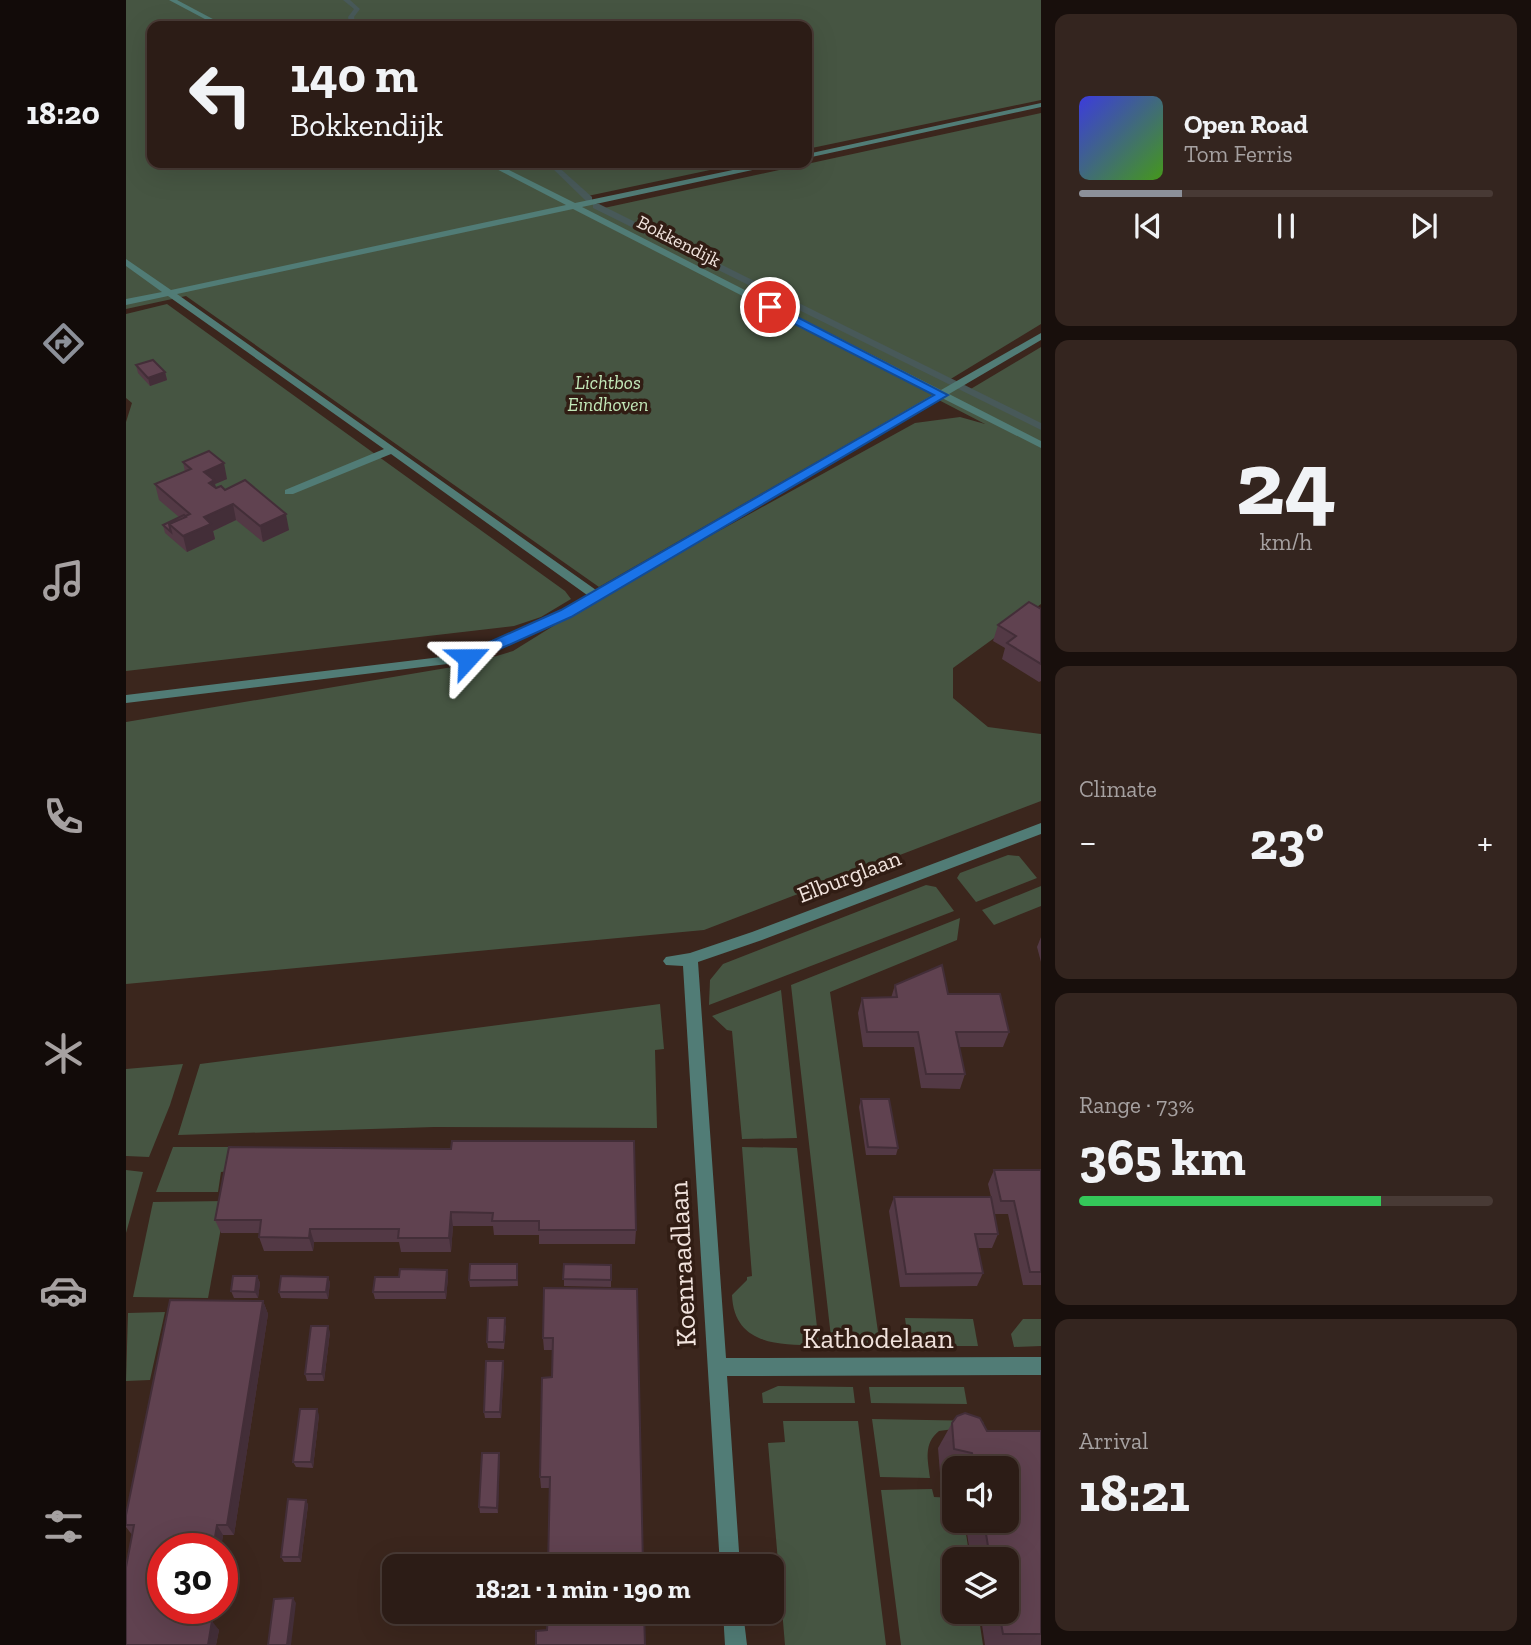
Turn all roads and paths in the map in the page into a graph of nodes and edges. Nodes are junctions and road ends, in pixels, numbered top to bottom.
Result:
1 (172, 0) edge
2 (213, 21) edge
3 (1041, 105) edge
4 (812, 155) edge
5 (499, 168) edge
6 (753, 168) edge
7 (574, 207) junction
8 (126, 262) edge
9 (169, 292) junction
10 (126, 302) edge
11 (1041, 336) edge
12 (942, 395) junction
13 (1041, 444) edge
14 (392, 450) junction
15 (289, 492) dead end
16 (596, 596) junction
17 (126, 699) edge
18 (1041, 828) edge
19 (680, 960) joint
20 (1041, 1366) edge
21 (716, 1367) junction
22 (729, 1554) edge
23 (734, 1624) edge
24 (736, 1645) edge

1 - 2 street
3 - 4 street
5 - 7 street, Bokkendijk
6 - 7 street
7 - 9 street
7 - 12 street, Bokkendijk
8 - 9 street
9 - 10 street
9 - 14 street
11 - 12 street
12 - 13 street, Bokkendijk
12 - 16 street
14 - 15 street
14 - 16 street
16 - 17 street
18 - 19 street, Elburglaan
19 - 21 street, Koenraadlaan
20 - 21 street, Kathodelaan
21 - 22 street, Koenraadlaan
23 - 24 street

